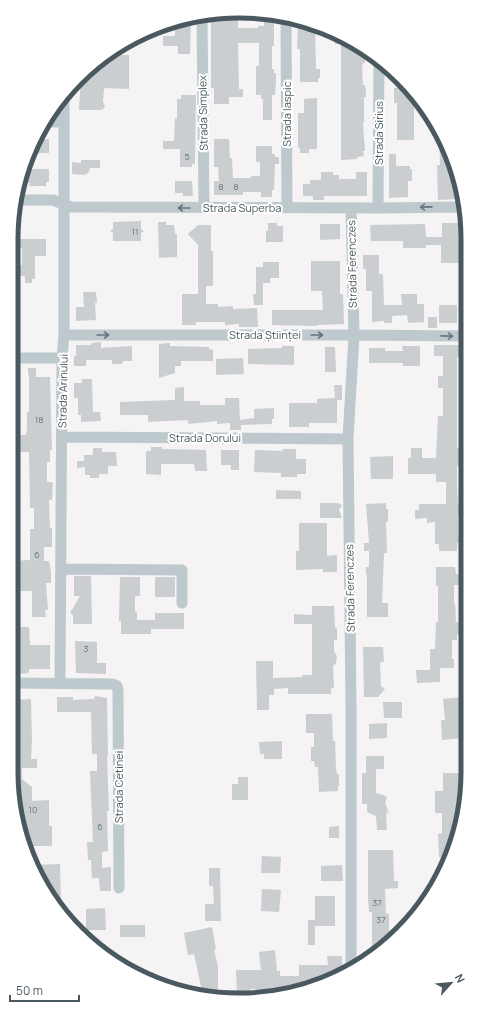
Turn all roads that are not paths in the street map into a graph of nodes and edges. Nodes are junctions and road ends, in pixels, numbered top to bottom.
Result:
1 (202, 21) edge
2 (286, 23) edge
3 (379, 68) edge
4 (64, 105) edge
5 (52, 122) edge
6 (64, 122) junction
7 (21, 200) edge
8 (64, 205) junction
9 (458, 207) edge
10 (204, 208) junction
11 (288, 208) junction
12 (351, 208) junction
13 (378, 208) junction
14 (64, 335) junction
15 (354, 335) junction
16 (461, 336) edge
17 (18, 358) edge
18 (62, 358) junction
19 (62, 437) junction
20 (348, 439) junction
21 (60, 569) junction
22 (182, 603) dead end
23 (18, 683) edge
24 (60, 683) junction
25 (119, 888) dead end
26 (352, 962) edge

1 - 10 street, Strada Simplex
2 - 11 street, Strada Iaspic
3 - 13 street, Strada Sirius
4 - 6 street, Strada Arinului
5 - 6 street
6 - 8 street, Strada Arinului
7 - 8 street, Strada Superba
10 -> 8 street, Strada Superba
8 - 14 street, Strada Arinului
9 -> 13 street, Strada Superba
10 - 11 street, Strada Superba
11 - 12 street, Strada Superba
12 - 13 street, Strada Superba
12 - 15 street, Strada Ferenczes
14 -> 15 street, Strada Științei
14 - 18 street, Strada Arinului
15 -> 16 street, Strada Științei
15 - 20 street, Strada Ferenczes
17 - 18 street
18 - 19 street, Strada Arinului
19 - 20 street, Strada Dorului
19 - 21 street, Strada Arinului
20 - 26 street, Strada Ferenczes
21 - 22 street
21 - 24 street, Strada Arinului
23 - 24 street
24 - 25 street, Strada Cetinei

